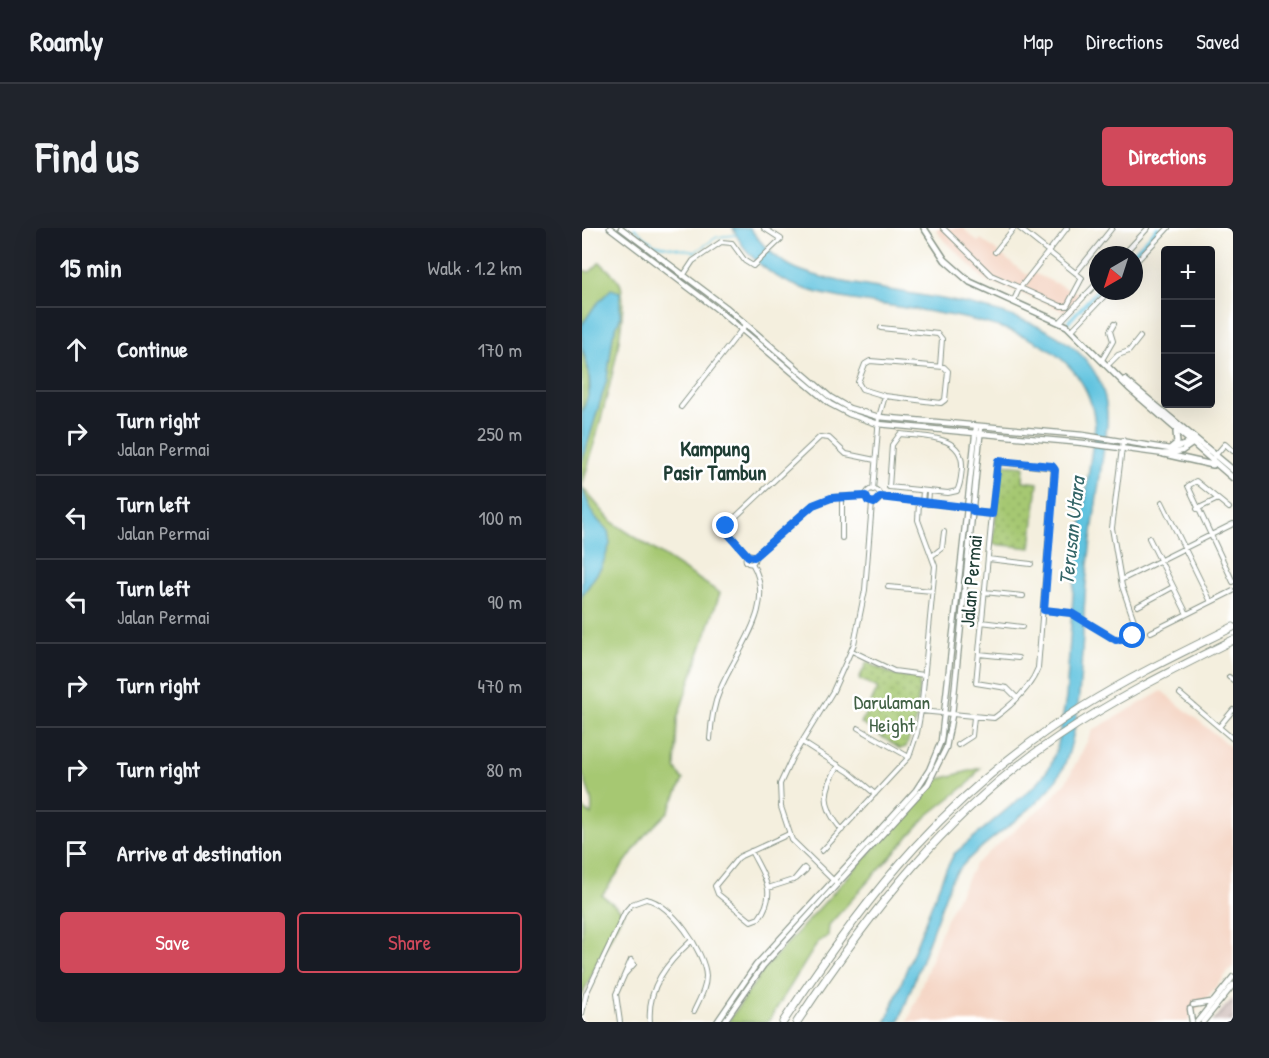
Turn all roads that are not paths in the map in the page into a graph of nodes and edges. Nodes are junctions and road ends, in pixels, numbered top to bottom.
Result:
1 (609, 228) edge
2 (621, 228) edge
3 (764, 228) edge
4 (924, 228) edge
5 (943, 228) edge
6 (1014, 228) edge
7 (1019, 228) edge
8 (1067, 228) edge
9 (1112, 228) edge
10 (1148, 228) edge
11 (1168, 228) edge
12 (636, 240) junction
13 (631, 246) junction
14 (1131, 246) edge
15 (995, 252) dead end
16 (1049, 252) junction
17 (1143, 254) edge
18 (1076, 273) junction
19 (683, 276) junction
20 (1019, 289) junction
21 (1089, 291) edge
22 (1100, 300) edge
23 (1013, 302) junction
24 (1060, 322) junction
25 (746, 324) junction
26 (1114, 324) dead end
27 (881, 328) dead end
28 (742, 330) junction
29 (1072, 330) junction
30 (1140, 337) dead end
31 (1102, 360) junction
32 (940, 366) junction
33 (1110, 368) junction
34 (885, 396) junction
35 (681, 407) dead end
36 (879, 417) junction
37 (878, 424) junction
38 (978, 427) junction
39 (1173, 428) junction
40 (962, 432) junction
41 (978, 434) junction
42 (1123, 440) junction
43 (1193, 441) junction
44 (974, 448) junction
45 (1122, 448) junction
46 (1170, 449) junction
47 (1233, 451) edge
48 (1164, 454) junction
49 (1213, 458) junction
50 (876, 460) junction
51 (1220, 468) junction
52 (1233, 470) edge
53 (962, 471) junction
54 (971, 471) junction
55 (1233, 478) edge
56 (873, 490) junction
57 (922, 491) junction
58 (929, 492) junction
59 (866, 496) junction
60 (842, 497) junction
61 (880, 497) junction
62 (1218, 499) junction
63 (1162, 502) dead end
64 (872, 503) junction
65 (921, 503) junction
66 (928, 504) junction
67 (1229, 508) dead end
68 (1197, 509) junction
69 (970, 510) junction
70 (992, 514) junction
71 (1233, 524) edge
72 (944, 532) dead end
73 (1210, 536) junction
74 (842, 538) dead end
75 (1149, 538) dead end
76 (1186, 548) junction
77 (933, 555) junction
78 (748, 556) junction
79 (754, 557) junction
80 (988, 559) junction
81 (1160, 561) junction
82 (752, 563) junction
83 (1031, 564) dead end
84 (1121, 580) junction
85 (1233, 582) edge
86 (888, 587) dead end
87 (1173, 587) junction
88 (932, 591) junction
89 (1233, 591) edge
90 (984, 592) junction
91 (1023, 596) dead end
92 (1211, 602) junction
93 (1138, 606) dead end
94 (1044, 610) junction
95 (1187, 614) junction
96 (981, 622) junction
97 (1022, 627) dead end
98 (1233, 627) edge
99 (1151, 632) dead end
100 (1233, 640) edge
101 (852, 651) junction
102 (979, 654) junction
103 (1018, 658) dead end
104 (924, 675) junction
105 (1180, 694) dead end
106 (1017, 698) junction
107 (1233, 710) edge
108 (921, 711) junction
109 (945, 714) junction
110 (952, 715) junction
111 (974, 717) junction
112 (1219, 727) junction
113 (858, 728) dead end
114 (710, 739) dead end
115 (1233, 739) edge
116 (802, 742) junction
117 (958, 745) dead end
118 (909, 757) junction
119 (838, 765) junction
120 (875, 794) junction
121 (842, 830) junction
122 (789, 834) junction
123 (822, 851) dead end
124 (751, 852) junction
125 (832, 879) junction
126 (794, 880) dead end
127 (837, 884) junction
128 (768, 888) junction
129 (691, 941) junction
130 (622, 976) dead end
131 (1233, 977) edge
132 (1233, 985) edge
133 (1214, 1001) junction
134 (694, 1011) dead end
135 (582, 1014) edge
136 (620, 1022) edge
137 (650, 1022) edge
138 (717, 1022) edge
139 (724, 1022) edge
140 (783, 1022) edge
141 (797, 1022) edge
142 (1192, 1022) edge
143 (1197, 1022) edge
144 (1203, 1022) edge

1 - 13 street
2 - 12 street
3 - 19 street
4 - 23 main road
5 - 20 street
6 - 15 street
7 - 16 street
8 - 16 street
9 - 18 street
10 - 14 street
11 - 17 street
12 - 13 street
12 - 19 street
13 - 28 street
16 - 18 street
16 - 20 street
18 - 20 street
19 - 25 street
20 - 23 street
21 - 24 street
22 - 29 street
23 - 24 main road
24 - 29 main road
25 - 28 street
25 - 36 street
26 - 31 street
27 - 32 street
28 - 35 street
28 - 37 street
29 - 31 main road
30 - 33 street
31 - 33 main road
32 - 34 street
32 - 34 street
33 - 39 main road
33 - 43 main road
34 - 36 street
36 - 37 street
36 - 38 street
37 - 40 street
37 - 50 street
38 - 41 street
38 - 42 street
39 - 43 main road
39 - 46 main road
40 - 41 street
40 - 44 street
41 - 44 street
41 - 45 street
41 - 69 street
42 - 45 street
42 - 46 street
43 - 46 street
43 - 48 street
43 - 49 main road
44 - 54 street
45 - 48 street
45 - 84 street
47 - 49 street
48 - 51 main road
49 - 51 main road
49 - 52 main road
50 - 56 street
50 - 78 street
51 - 55 main road
53 - 54 street
53 - 57 street
53 - 58 street
54 - 69 street
56 - 59 street
56 - 61 street
57 - 58 street
57 - 65 street
58 - 66 street
59 - 60 street
59 - 64 street
60 - 74 street
60 - 79 street
61 - 64 street
61 - 65 street
62 - 67 street
62 - 68 street
62 - 68 street
63 - 76 street
64 - 101 street
65 - 66 street
65 - 77 street
66 - 69 street
68 - 73 street
69 - 70 street
69 - 109 street
69 - 110 street
70 - 80 street, Jalan Permai
70 - 94 street, Jalan Permai
71 - 73 street
72 - 77 street
73 - 76 street
73 - 85 street
75 - 81 street
76 - 81 street
76 - 92 street
77 - 88 street
78 - 79 street
78 - 82 street
79 - 82 street
80 - 83 street
80 - 90 street, Jalan Permai
81 - 84 street
81 - 87 street
82 - 114 street
84 - 94 street
86 - 88 street
87 - 93 street
87 - 95 street
88 - 104 street
89 - 92 street
90 - 91 street
90 - 96 street, Jalan Permai
92 - 95 street
94 - 106 street, Jalan Permai
95 - 99 street
96 - 97 street
96 - 102 street, Jalan Permai
98 - 140 highway
100 - 141 highway
101 - 104 street
101 - 116 street
102 - 103 street
102 - 106 street, Jalan Permai
104 - 108 street
105 - 112 street
106 - 111 street, Jalan Permai
107 - 112 street
108 - 109 street, Jalan Permai
108 - 118 street
109 - 110 street, Jalan Permai
109 - 125 street
110 - 111 street, Jalan Permai
110 - 127 street
111 - 117 street
112 - 115 street
113 - 118 street
116 - 119 street
116 - 122 street
118 - 120 street
119 - 120 street
119 - 121 street
120 - 121 street
121 - 123 street
122 - 124 street
122 - 125 street
124 - 128 street
124 - 128 street
125 - 127 street
125 - 138 street
126 - 128 street
127 - 139 street
129 - 134 street
129 - 135 street
129 - 137 street
130 - 136 street
131 - 133 street
132 - 144 street
133 - 142 street
133 - 143 street

